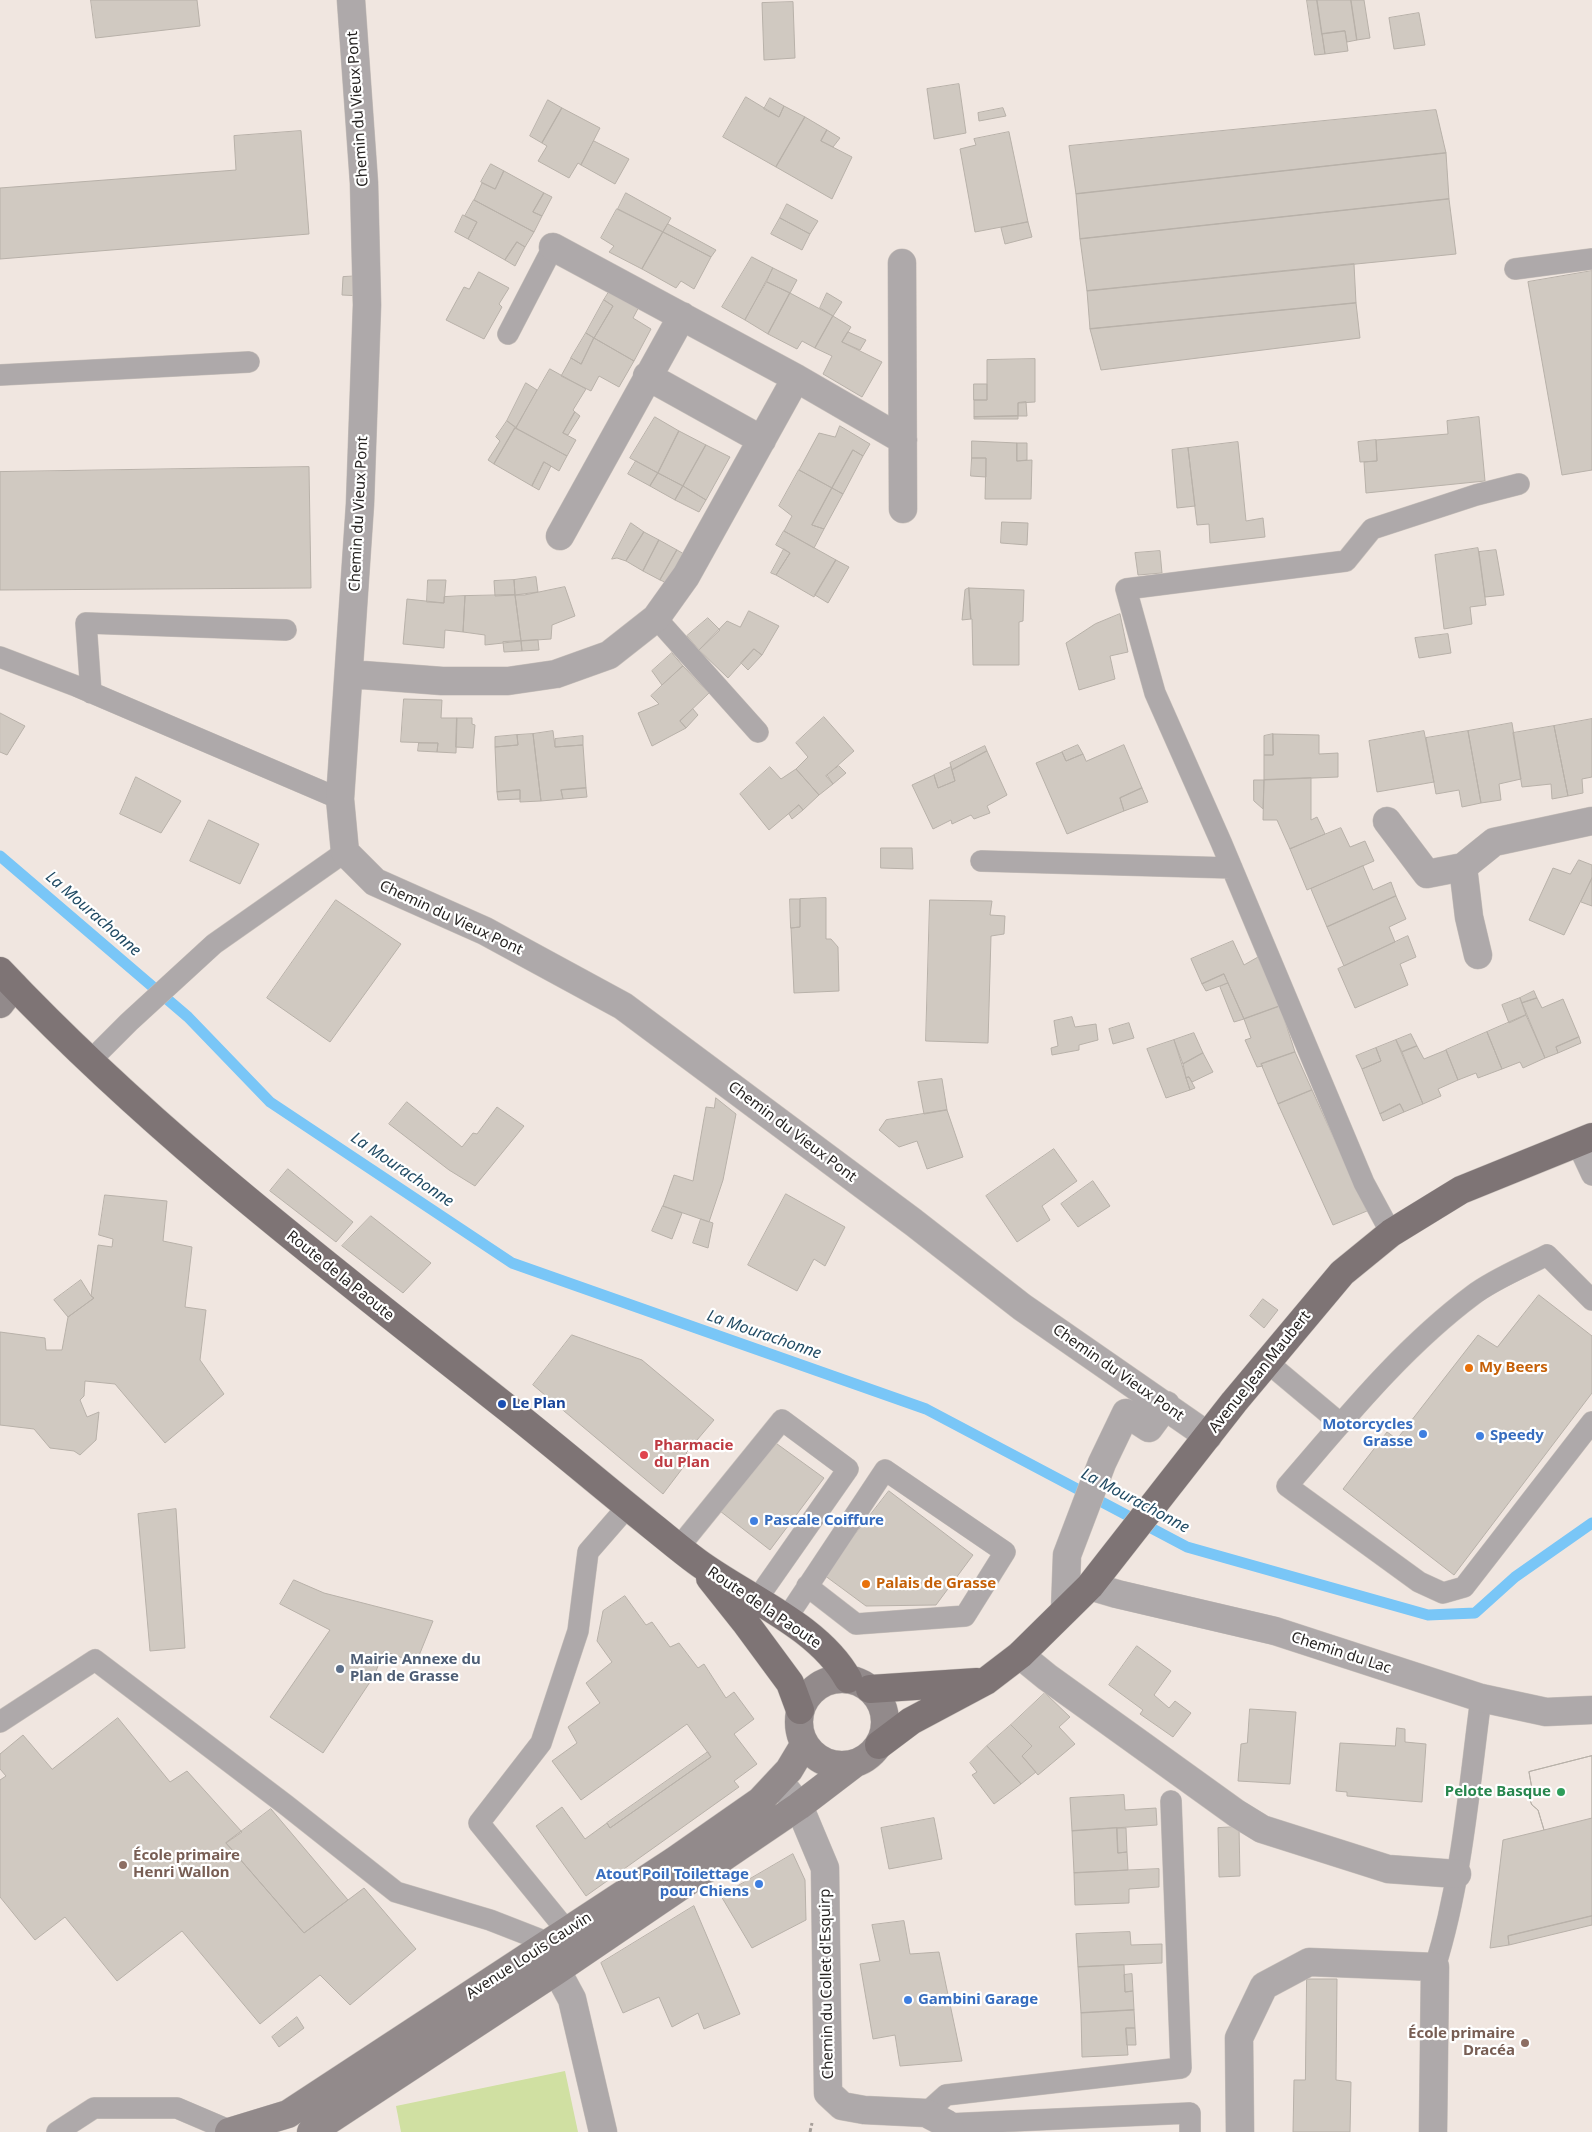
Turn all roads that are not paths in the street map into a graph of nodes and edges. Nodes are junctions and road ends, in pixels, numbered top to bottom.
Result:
1 (351, 0) edge
2 (553, 247) joint
3 (1592, 258) edge
4 (902, 263) dead end
5 (1515, 268) dead end
6 (682, 316) junction
7 (508, 334) dead end
8 (249, 362) dead end
9 (0, 375) edge
10 (647, 376) junction
11 (796, 378) junction
12 (762, 440) junction
13 (903, 440) junction
14 (1519, 484) dead end
15 (903, 509) dead end
16 (560, 536) dead end
17 (656, 618) junction
18 (286, 630) dead end
19 (0, 657) edge
20 (349, 674) junction
21 (91, 693) junction
22 (758, 732) dead end
23 (340, 799) junction
24 (1386, 821) dead end
25 (1592, 821) edge
26 (345, 852) junction
27 (981, 861) dead end
28 (1463, 867) junction
29 (1232, 868) junction
30 (1478, 955) dead end
31 (5, 987) edge
32 (90, 1062) junction
33 (1584, 1140) edge
34 (1592, 1175) edge
35 (1391, 1233) junction
36 (1592, 1300) edge
37 (1267, 1362) junction
38 (1166, 1405) junction
39 (1592, 1422) edge
40 (1341, 1424) junction
41 (1208, 1436) junction
42 (628, 1506) junction
43 (687, 1554) junction
44 (807, 1586) junction
45 (1090, 1586) junction
46 (757, 1599) junction
47 (1066, 1610) junction
48 (786, 1619) junction
49 (1020, 1655) junction
50 (986, 1681) junction
51 (859, 1684) junction
52 (1480, 1698) junction
53 (800, 1710) junction
54 (1592, 1710) edge
55 (0, 1722) edge
56 (879, 1744) junction
57 (804, 1745) junction
58 (854, 1764) junction
59 (779, 1781) junction
60 (1171, 1802) dead end
61 (799, 1806) junction
62 (1457, 1874) junction
63 (553, 1940) junction
64 (1435, 1967) junction
65 (556, 1970) junction
66 (941, 2123) edge
67 (57, 2132) edge
68 (230, 2132) edge
69 (311, 2132) edge
70 (603, 2132) edge
71 (1190, 2132) edge
72 (1240, 2132) edge
73 (1433, 2132) edge

1 - 20 street, Chemin du Vieux Pont
2 - 6 street
2 - 7 lane
3 - 5 lane
4 - 13 street
6 - 10 street
6 - 11 street
8 - 9 lane
10 - 12 street
10 - 16 street
11 - 12 street
11 - 13 street
12 - 17 street
13 - 15 street
14 - 29 lane
17 - 20 street
17 - 22 lane
18 - 21 lane
19 - 21 lane
20 - 23 street, Chemin du Vieux Pont
21 - 23 lane
23 - 26 street, Chemin du Vieux Pont
24 - 28 street
25 - 28 street
26 - 32 lane
26 - 38 street, Chemin du Vieux Pont
27 - 29 lane
28 - 30 street
29 - 35 lane
31 - 32 main road, Route de la Paoute
32 - 42 main road, Route de la Paoute
33 - 34 lane
33 - 35 main road, Avenue Jean Maubert
35 - 37 main road, Avenue Jean Maubert
36 - 40 lane
37 - 40 lane
37 - 41 main road, Avenue Jean Maubert
38 - 41 street, Chemin du Vieux Pont
38 - 47 street
39 - 40 lane
41 - 45 main road, Avenue Jean Maubert
42 - 43 main road, Route de la Paoute
42 - 63 lane
43 - 46 main road, Route de la Paoute
43 - 46 lane
43 - 53 main road, Route de la Paoute
44 - 44 lane
44 - 48 lane
45 - 47 main road, Avenue Jean Maubert
45 - 52 street, Chemin du Lac
46 - 48 main road, Route de la Paoute
47 - 49 main road, Avenue Jean Maubert
48 - 51 main road, Route de la Paoute
49 - 50 main road, Avenue Jean Maubert
49 - 62 street
50 - 51 main road
50 - 56 main road, Avenue Jean Maubert
51 - 53 street
51 - 56 street
52 - 54 street, Chemin du Lac
52 - 62 lane
53 - 57 street
55 - 63 lane
56 - 58 street
57 - 58 street
57 - 59 street, Avenue Louis Cauvin
58 - 61 street, Avenue Louis Cauvin
59 - 61 street, Chemin du Collet d'Esquirp
59 - 63 street, Avenue Louis Cauvin
60 - 66 lane
61 - 65 street, Avenue Louis Cauvin
61 - 66 street, Chemin du Collet d'Esquirp
62 - 64 lane
63 - 65 street
63 - 68 street, Avenue Louis Cauvin
64 - 72 street
64 - 73 street
65 - 69 street, Avenue Louis Cauvin
65 - 70 street
66 - 71 lane
67 - 68 lane

